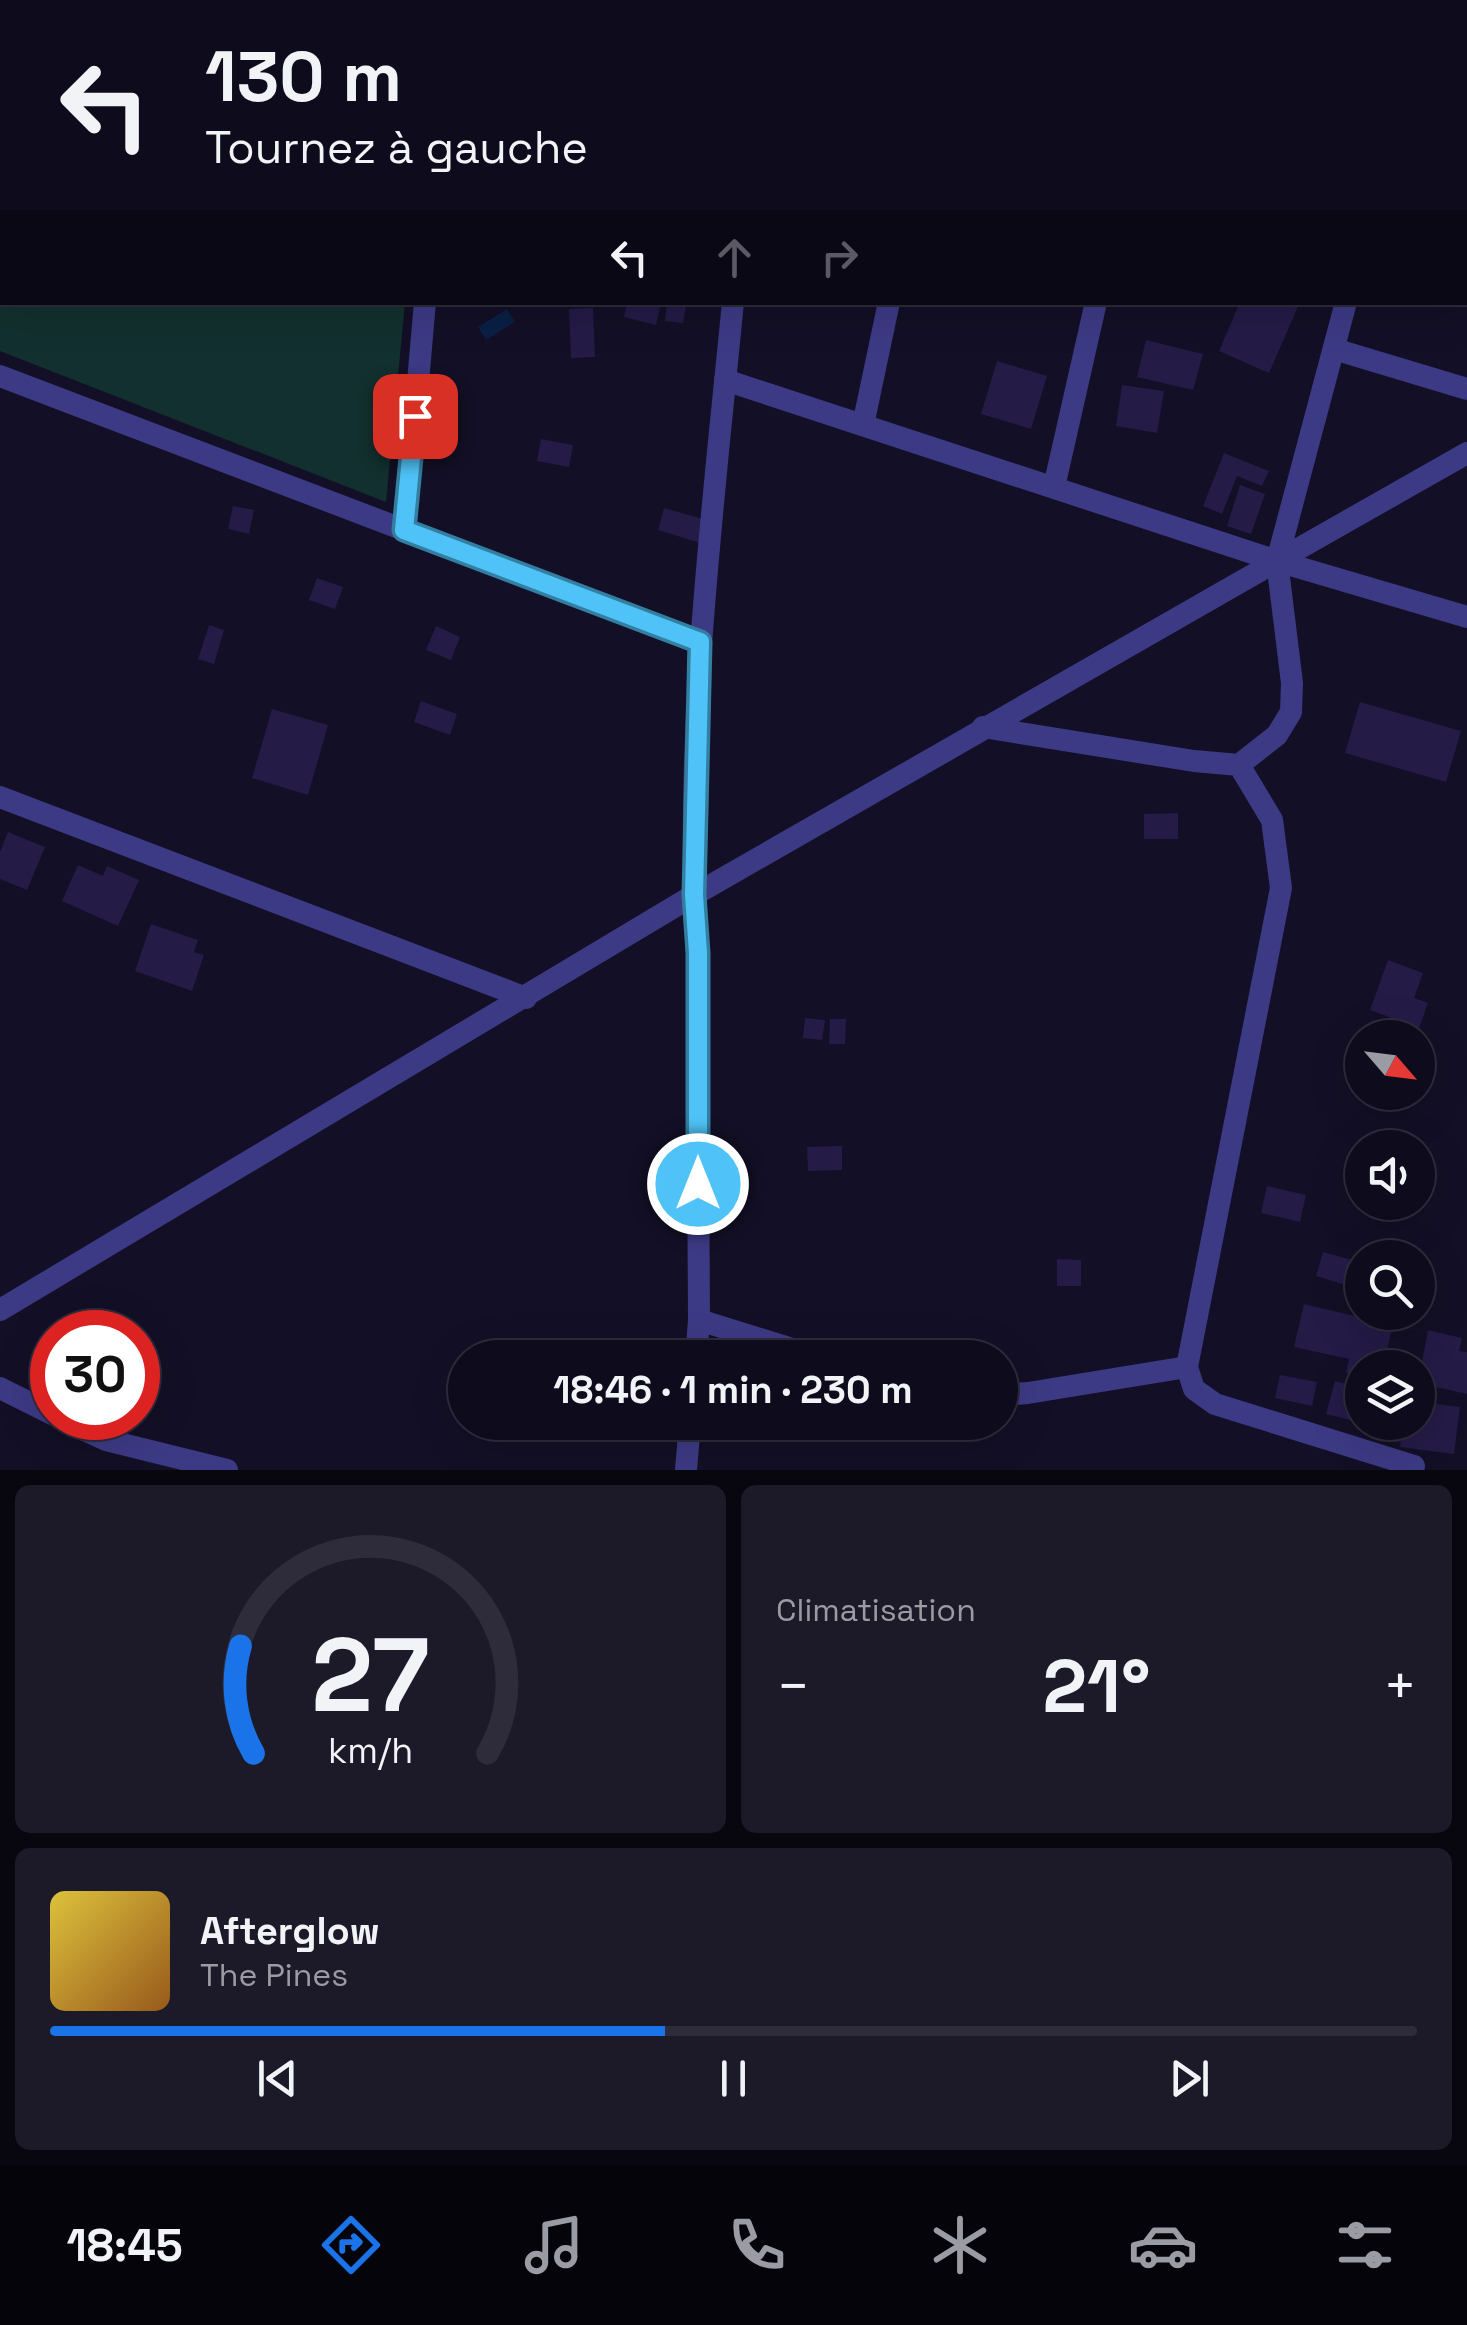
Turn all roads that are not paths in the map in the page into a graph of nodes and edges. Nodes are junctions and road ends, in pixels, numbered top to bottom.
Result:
1 (425, 305) edge
2 (732, 305) edge
3 (888, 305) edge
4 (1095, 305) edge
5 (1345, 305) edge
6 (1334, 348) junction
7 (0, 376) edge
8 (725, 380) junction
9 (1467, 388) edge
10 (863, 424) junction
11 (1467, 452) edge
12 (1054, 487) junction
13 (404, 530) junction
14 (1277, 560) junction
15 (1467, 617) edge
16 (700, 642) junction
17 (983, 727) junction
18 (1239, 764) junction
19 (0, 797) edge
20 (694, 895) junction
21 (526, 998) junction
22 (0, 1310) edge
23 (699, 1320) junction
24 (697, 1340) edge
25 (763, 1340) edge
26 (1187, 1366) junction
27 (0, 1388) edge
28 (1018, 1393) edge
29 (30, 1403) edge
30 (106, 1440) edge
31 (688, 1440) edge
32 (1418, 1469) edge
33 (226, 1470) edge
34 (686, 1470) edge

1 - 13 street
2 - 8 street
3 - 10 street
4 - 12 street
5 - 6 street
6 - 9 street
6 - 14 street
7 - 13 street
8 - 10 street
8 - 16 street
10 - 12 street
11 - 14 street
12 - 14 street
13 - 16 street
14 - 15 street
14 - 17 street
14 - 18 street
16 - 20 street
17 - 18 street
17 - 20 street
18 - 26 street
19 - 21 street
20 - 21 street
20 - 23 street
21 - 22 street
23 - 24 street
23 - 25 street
26 - 28 street
26 - 32 street
27 - 29 street
30 - 33 street
31 - 34 street

